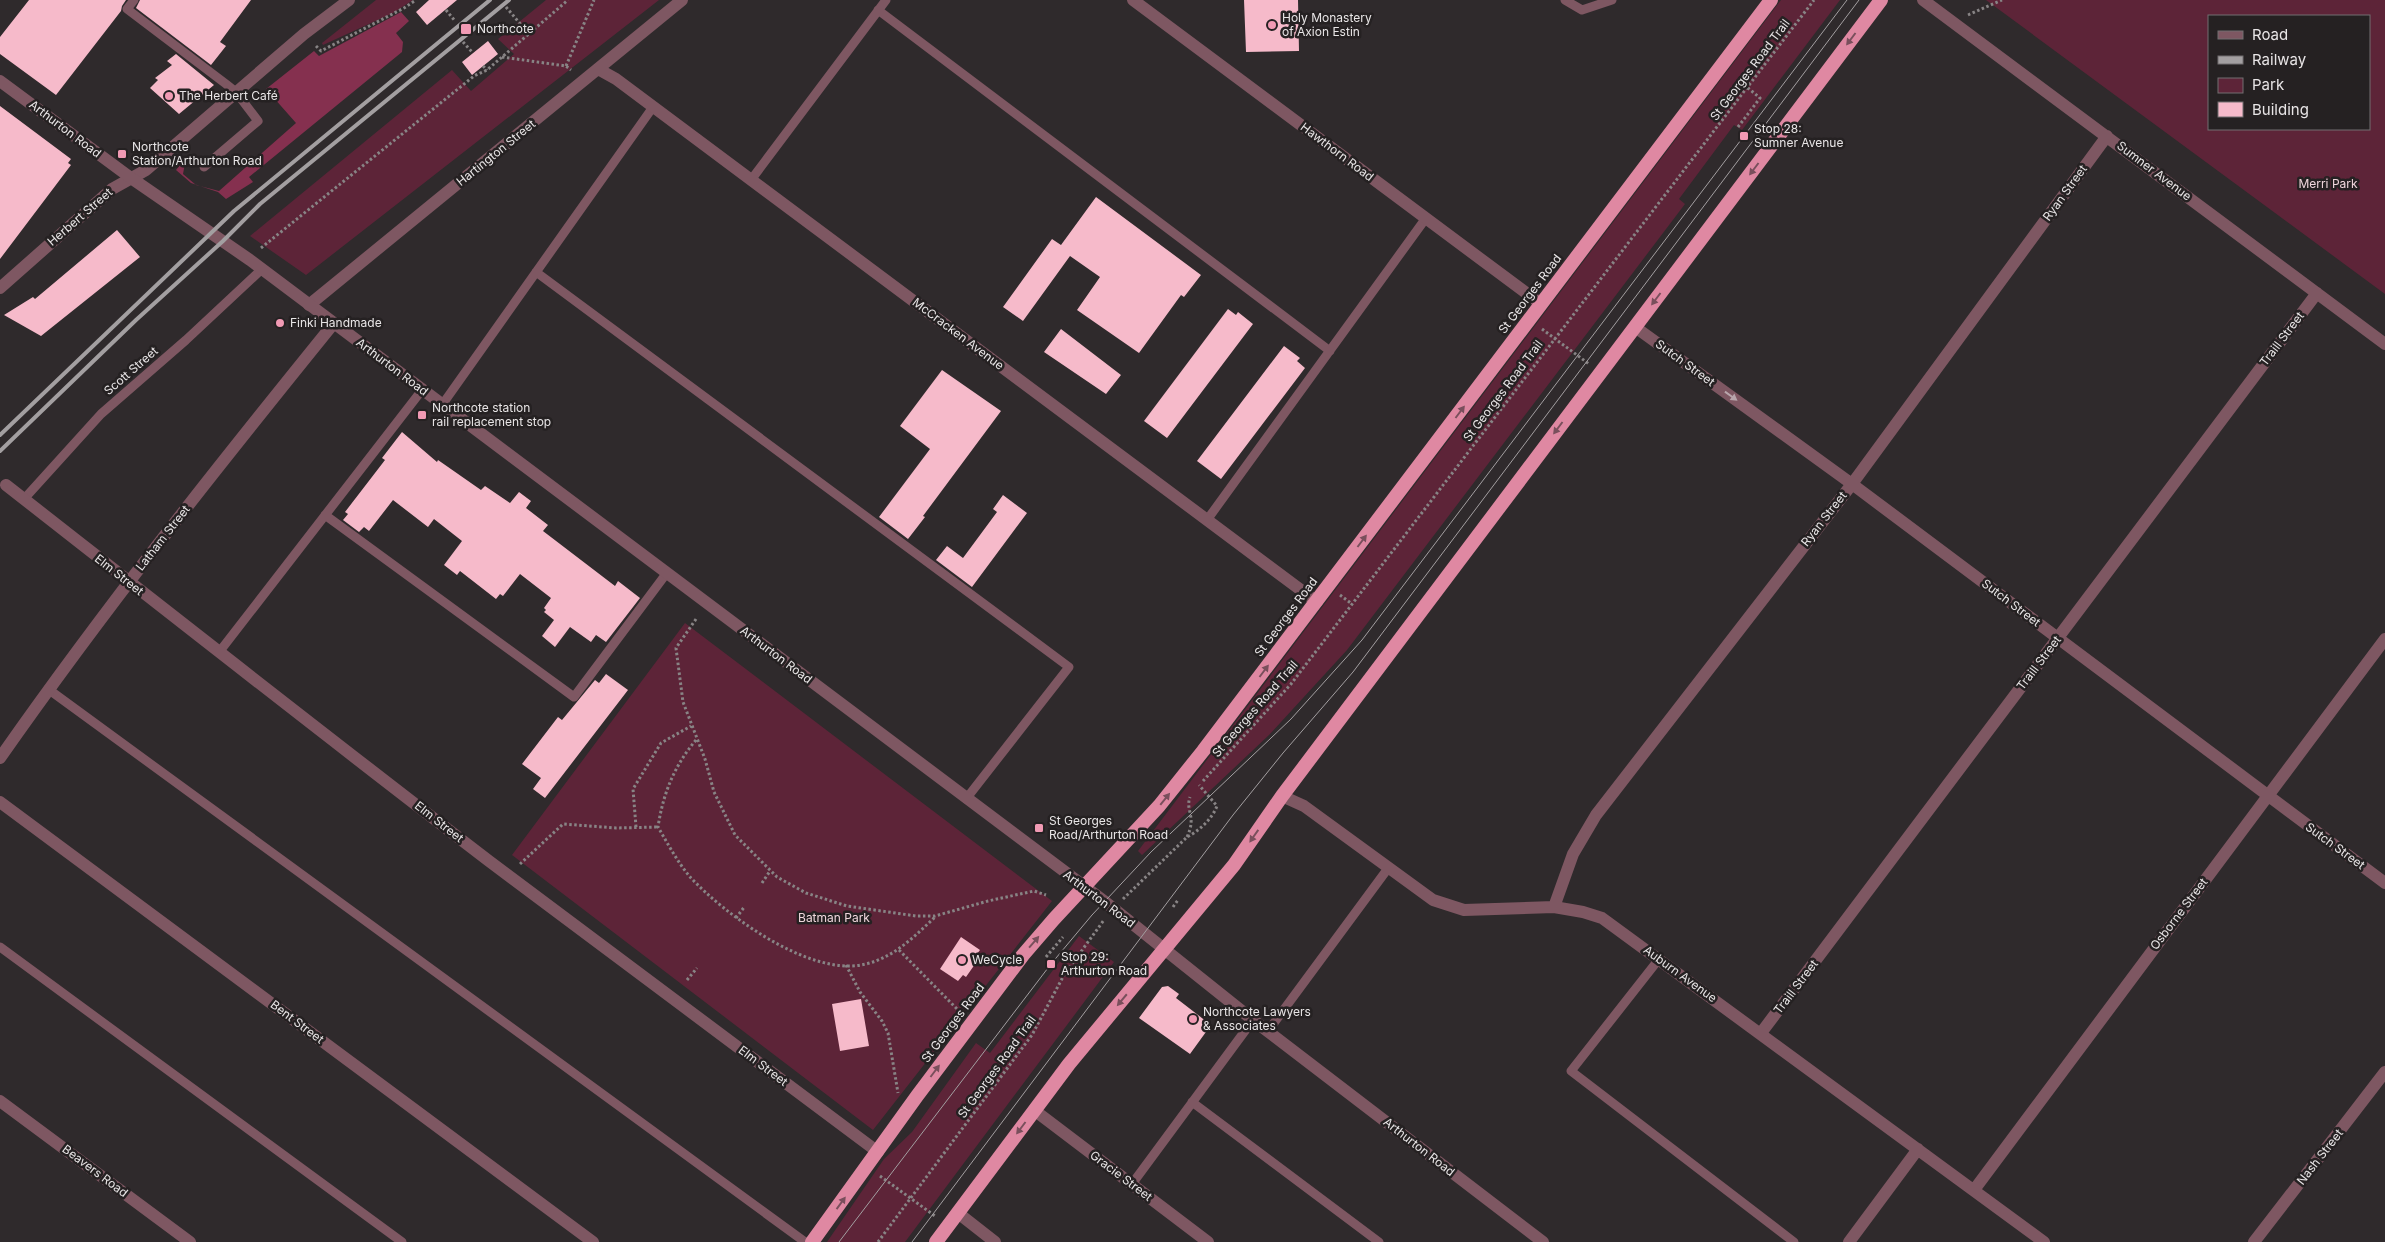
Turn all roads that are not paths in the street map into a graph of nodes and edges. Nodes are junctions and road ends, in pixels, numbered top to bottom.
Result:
1 (134, 0) edge
2 (349, 0) edge
3 (682, 0) edge
4 (886, 0) edge
5 (1132, 0) edge
6 (1565, 0) edge
7 (1612, 0) edge
8 (1771, 0) edge
9 (1881, 0) edge
10 (1923, 0) edge
11 (878, 10) junction
12 (598, 69) junction
13 (0, 81) edge
14 (236, 92) junction
15 (653, 107) junction
16 (2107, 136) junction
17 (204, 168) dead end
18 (131, 178) junction
19 (751, 180) junction
20 (1426, 218) junction
21 (262, 269) junction
22 (536, 272) junction
23 (0, 288) edge
24 (2317, 293) junction
25 (1541, 304) junction
26 (309, 305) junction
27 (334, 323) junction
28 (1635, 327) junction
29 (2385, 344) edge
30 (1330, 351) junction
31 (422, 390) junction
32 (442, 404) junction
33 (1852, 484) junction
34 (6, 485) dead end
35 (24, 499) junction
36 (325, 515) junction
37 (1207, 520) junction
38 (666, 574) junction
39 (128, 583) junction
40 (1317, 602) junction
41 (2058, 637) junction
42 (2385, 639) edge
43 (220, 651) junction
44 (48, 689) junction
45 (0, 758) edge
46 (1282, 796) junction
47 (2267, 797) junction
48 (966, 799) junction
49 (0, 802) edge
50 (1389, 867) junction
51 (2385, 883) edge
52 (1084, 887) junction
53 (1554, 907) junction
54 (0, 947) edge
55 (1165, 950) junction
56 (1660, 959) junction
57 (1253, 1020) junction
58 (1268, 1031) junction
59 (1761, 1033) junction
60 (2385, 1072) edge
61 (0, 1101) edge
62 (1192, 1102) junction
63 (1034, 1110) junction
64 (1918, 1149) junction
65 (878, 1152) junction
66 (1132, 1184) junction
67 (1974, 1190) junction
68 (958, 1212) junction
69 (190, 1242) edge
70 (402, 1242) edge
71 (593, 1242) edge
72 (805, 1242) edge
73 (812, 1242) edge
74 (936, 1242) edge
75 (994, 1242) edge
76 (1208, 1242) edge
77 (1379, 1242) edge
78 (1543, 1242) edge
79 (1794, 1242) edge
80 (1849, 1242) edge
81 (2044, 1242) edge
82 (2254, 1242) edge

1 - 14 lane
2 - 14 street, Herbert Street
3 - 12 street, Hartington Street
4 - 11 lane
5 - 20 street, Hawthorn Road
6 - 7 lane
8 - 25 highway, St Georges Road
9 -> 28 highway
10 - 16 street, Sumner Avenue
11 - 19 lane
11 - 30 lane
12 - 15 street, McCracken Avenue
12 - 26 street, Hartington Street
13 - 18 street, Arthurton Road
14 - 17 lane
14 - 18 street, Herbert Street
15 - 19 street, McCracken Avenue
15 - 22 lane
16 - 24 street, Sumner Avenue
16 - 33 street, Ryan Street
18 - 21 street, Arthurton Road
18 - 23 street, Herbert Street
19 - 37 street, McCracken Avenue
20 - 25 street, Hawthorn Road
20 - 30 lane
21 - 26 street, Arthurton Road
21 - 35 lane, Scott Street
22 - 32 lane
22 - 48 lane
24 - 29 street, Sumner Avenue
24 - 41 street, Traill Street
40 -> 25 highway, St Georges Road
26 - 27 street, Arthurton Road
27 - 31 street, Arthurton Road
27 - 39 street, Latham Street
28 -> 33 street, Sutch Street
28 -> 46 highway
30 - 37 lane
31 - 32 street, Arthurton Road
31 - 36 lane
32 - 38 street, Arthurton Road
33 - 41 street, Sutch Street
33 - 53 street, Ryan Street
34 - 35 street, Elm Street
35 - 39 street, Elm Street
36 - 38 lane
36 - 43 lane
37 - 40 street, McCracken Avenue
38 - 48 street, Arthurton Road
39 - 43 street, Elm Street
39 - 44 street, Latham Street
52 -> 40 highway, St Georges Road
41 - 47 street, Sutch Street
41 - 59 street, Traill Street
42 - 47 street, Osborne Street
43 - 65 street, Elm Street
44 - 45 street, Latham Street
44 - 72 lane
46 - 50 street, Auburn Avenue
46 -> 55 highway
47 - 51 street, Sutch Street
47 - 67 street, Osborne Street
48 - 52 street, Arthurton Road
49 - 71 street, Bent Street
50 - 53 street, Auburn Avenue
50 - 58 lane
52 - 55 street, Arthurton Road
65 -> 52 highway, St Georges Road
53 - 56 street, Auburn Avenue
54 - 70 lane
55 - 57 street, Arthurton Road
55 -> 63 highway
56 - 59 street, Auburn Avenue
56 - 79 lane
57 - 58 street, Arthurton Road
57 - 62 lane
58 - 78 street, Arthurton Road
59 - 64 street, Auburn Avenue
60 - 82 street, Nash Street
61 - 69 street, Beavers Road
62 - 66 lane
62 - 77 lane
63 - 66 street, Gracie Street
63 -> 68 highway
64 - 67 street, Auburn Avenue
64 - 80 street
73 -> 65 highway, St Georges Road
66 - 76 street, Gracie Street
67 - 81 street, Auburn Avenue
68 - 74 highway
68 - 75 street

